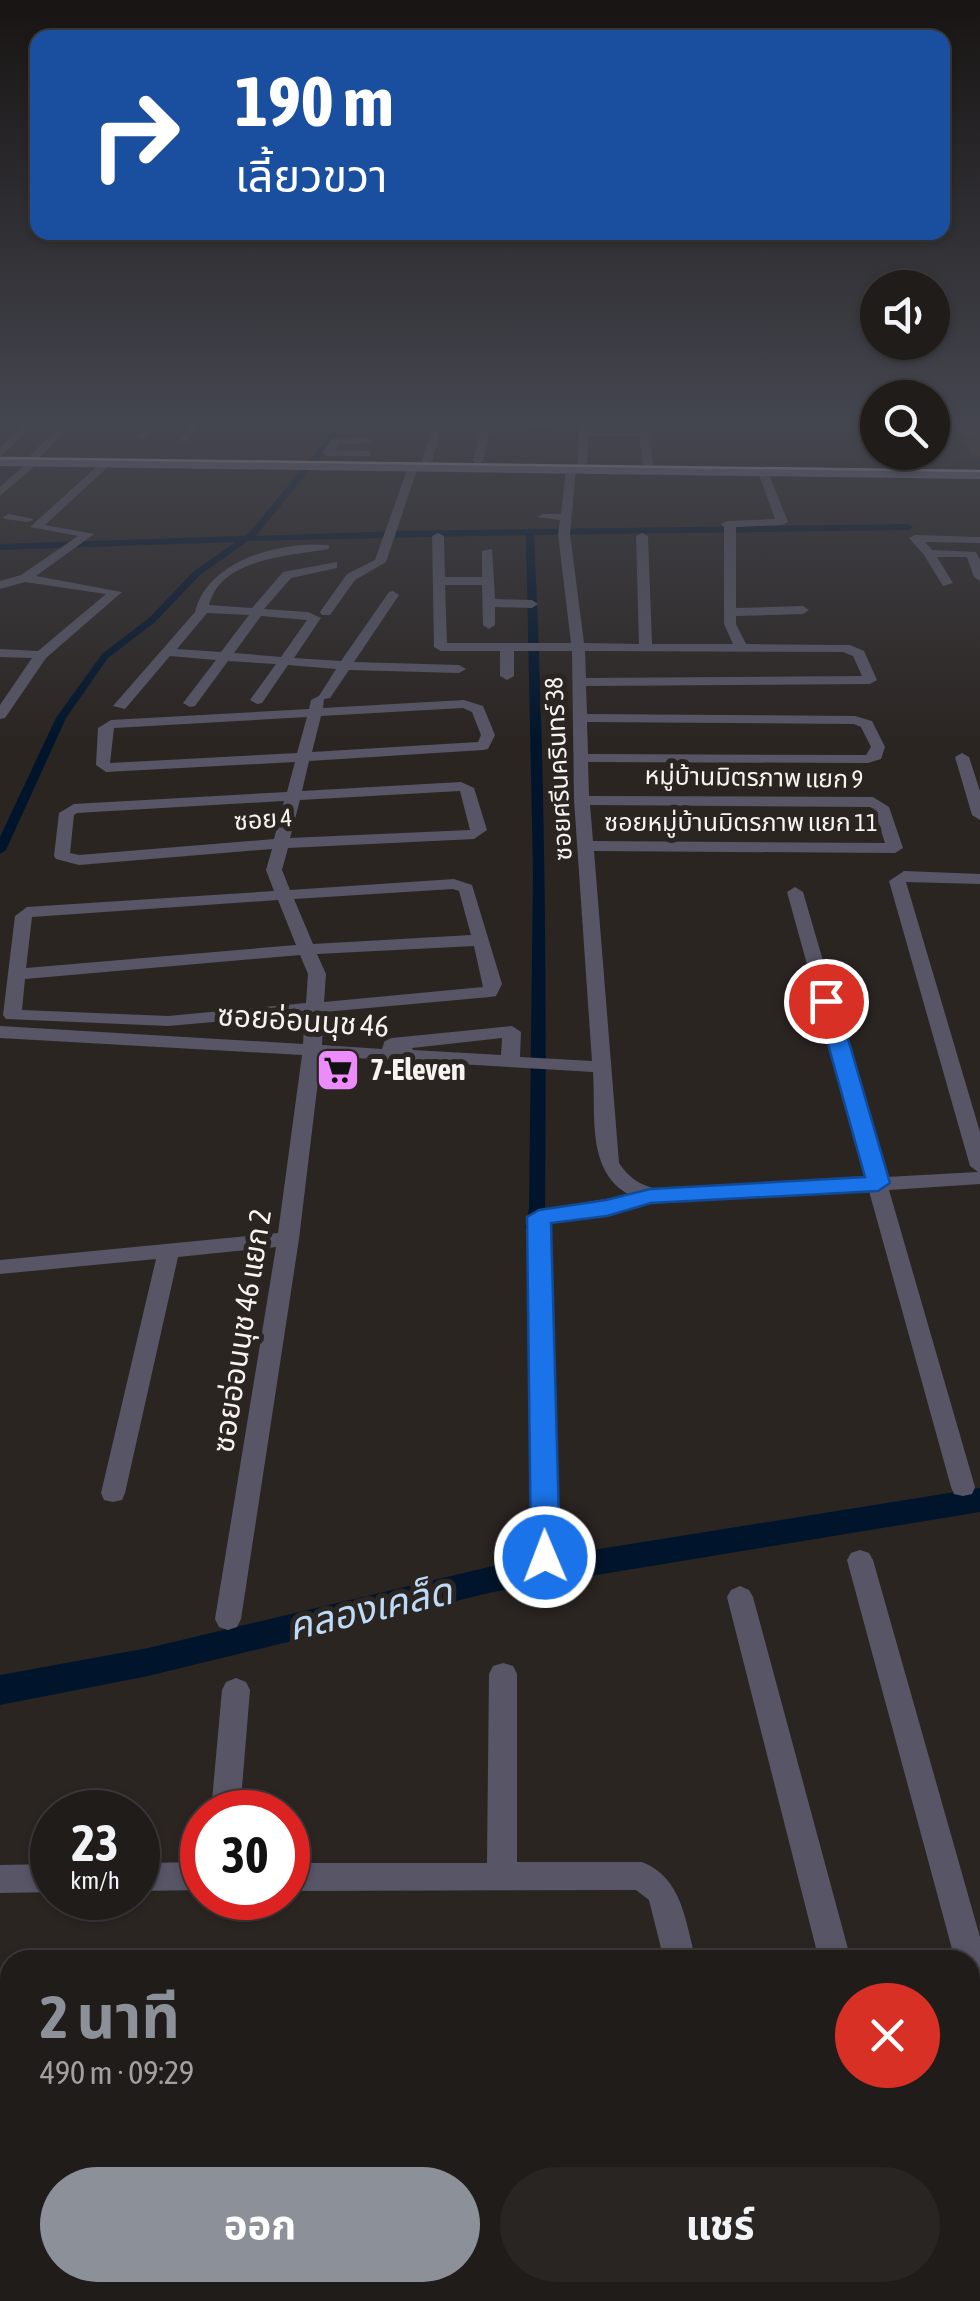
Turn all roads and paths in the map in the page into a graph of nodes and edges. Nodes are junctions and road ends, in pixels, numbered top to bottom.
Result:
1 (37, 526) edge
2 (393, 526) edge
3 (744, 526) edge
4 (564, 527) edge
5 (438, 536) dead end
6 (642, 536) dead end
7 (980, 540) edge
8 (326, 547) dead end
9 (488, 550) dead end
10 (929, 553) junction
11 (333, 565) dead end
12 (980, 577) edge
13 (25, 578) junction
14 (439, 581) junction
15 (489, 581) junction
16 (947, 583) dead end
17 (0, 585) edge
18 (393, 595) dead end
19 (489, 604) junction
20 (532, 604) dead end
21 (202, 608) junction
22 (803, 610) dead end
23 (256, 612) junction
24 (730, 612) junction
25 (316, 614) junction
26 (489, 625) dead end
27 (507, 648) junction
28 (578, 648) junction
29 (646, 648) junction
30 (742, 648) junction
31 (416, 650) dead end
32 (166, 652) junction
33 (0, 653) edge
34 (41, 655) junction
35 (224, 656) junction
36 (284, 662) junction
37 (345, 665) junction
38 (413, 669) junction
39 (460, 669) dead end
40 (507, 676) dead end
41 (577, 682) junction
42 (257, 700) dead end
43 (190, 703) dead end
44 (319, 703) junction
45 (120, 706) dead end
46 (0, 715) edge
47 (579, 718) junction
48 (303, 755) junction
49 (962, 757) dead end
50 (581, 758) junction
51 (290, 798) junction
52 (582, 800) junction
53 (980, 815) edge
54 (279, 844) junction
55 (586, 846) junction
56 (896, 848) joint
57 (980, 879) edge
58 (796, 892) dead end
59 (285, 897) junction
60 (481, 940) junction
61 (308, 949) junction
62 (16, 974) junction
63 (314, 1010) junction
64 (0, 1032) edge
65 (312, 1052) junction
66 (515, 1060) junction
67 (603, 1067) junction
68 (980, 1166) edge
69 (980, 1178) edge
70 (878, 1183) junction
71 (650, 1196) junction
72 (288, 1240) junction
73 (168, 1252) junction
74 (0, 1267) edge
75 (963, 1487) dead end
76 (114, 1494) dead end
77 (545, 1557) dead end
78 (860, 1560) dead end
79 (740, 1597) dead end
80 (228, 1618) dead end
81 (503, 1674) dead end
82 (236, 1690) dead end
83 (227, 1790) edge
84 (502, 1874) junction
85 (310, 1877) edge
86 (30, 1878) edge
87 (0, 1879) edge
88 (677, 1950) edge
89 (832, 1950) edge
90 (968, 1950) edge

1 - 13 street
2 - 25 street
3 - 24 street
4 - 28 street, ซอยศรีนครินทร์ 38
5 - 14 street
6 - 29 street
7 - 10 street
8 - 21 street
9 - 15 street
10 - 12 street
10 - 16 street
11 - 23 street
13 - 17 street
13 - 34 street
14 - 15 street
14 - 27 street
15 - 19 street
18 - 37 street, ซอยอ่อนนุช 46 แยก 2
19 - 20 street
19 - 26 street
21 - 23 street
21 - 32 street
22 - 24 street
23 - 25 street
23 - 35 street
24 - 30 street
25 - 36 street
27 - 28 street
27 - 40 street
28 - 29 street
28 - 41 street, ซอยศรีนครินทร์ 38
29 - 30 street
30 - 41 street
31 - 38 street
32 - 35 street
32 - 45 street
33 - 34 street
34 - 46 street
35 - 36 street
35 - 43 street
36 - 37 street
36 - 42 street
37 - 38 street
37 - 44 street, ซอยอ่อนนุช 46 แยก 2
38 - 39 street
41 - 47 street, ซอยศรีนครินทร์ 38
44 - 48 street, ซอยอ่อนนุช 46 แยก 2
44 - 48 street
44 - 48 street
47 - 50 street, ซอยศรีนครินทร์ 38
47 - 50 street
48 - 51 street, ซอยอ่อนนุช 46 แยก 2
49 - 53 street
50 - 52 street, ซอยศรีนครินทร์ 38
51 - 54 street, ซอยอ่อนนุช 46 แยก 2
51 - 54 street, ซอย 4
51 - 54 street, ซอย 4
52 - 55 street, ซอยศรีนครินทร์ 38
52 - 56 street, หมู่บ้านมิตรภาพ แยก 9
54 - 59 street, ซอยอ่อนนุช 46 แยก 2
55 - 56 street, ซอยหมู่บ้านมิตรภาพ แยก 11
55 - 67 street, ซอยศรีนครินทร์ 38
57 - 68 street
58 - 70 street
59 - 60 street
59 - 61 street, ซอยอ่อนนุช 46 แยก 2
59 - 62 street
60 - 61 street
60 - 63 street
61 - 62 street
61 - 63 street, ซอยอ่อนนุช 46 แยก 2
62 - 63 street
63 - 65 street, ซอยอ่อนนุช 46 แยก 2
64 - 65 street, ซอยอ่อนนุช 46
65 - 66 street, ซอยอ่อนนุช 46
65 - 72 street, ซอยอ่อนนุช 46 แยก 2
66 - 66 street
66 - 67 street, ซอยอ่อนนุช 46
67 - 71 street, ซอยศรีนครินทร์ 38
69 - 70 street
70 - 71 street
70 - 75 street
71 - 77 street
72 - 73 street
72 - 80 street, ซอยอ่อนนุช 46 แยก 2
73 - 74 street
73 - 76 street
78 - 90 street
79 - 89 street
81 - 84 street
82 - 83 street
84 - 85 street
84 - 88 street
86 - 87 street

